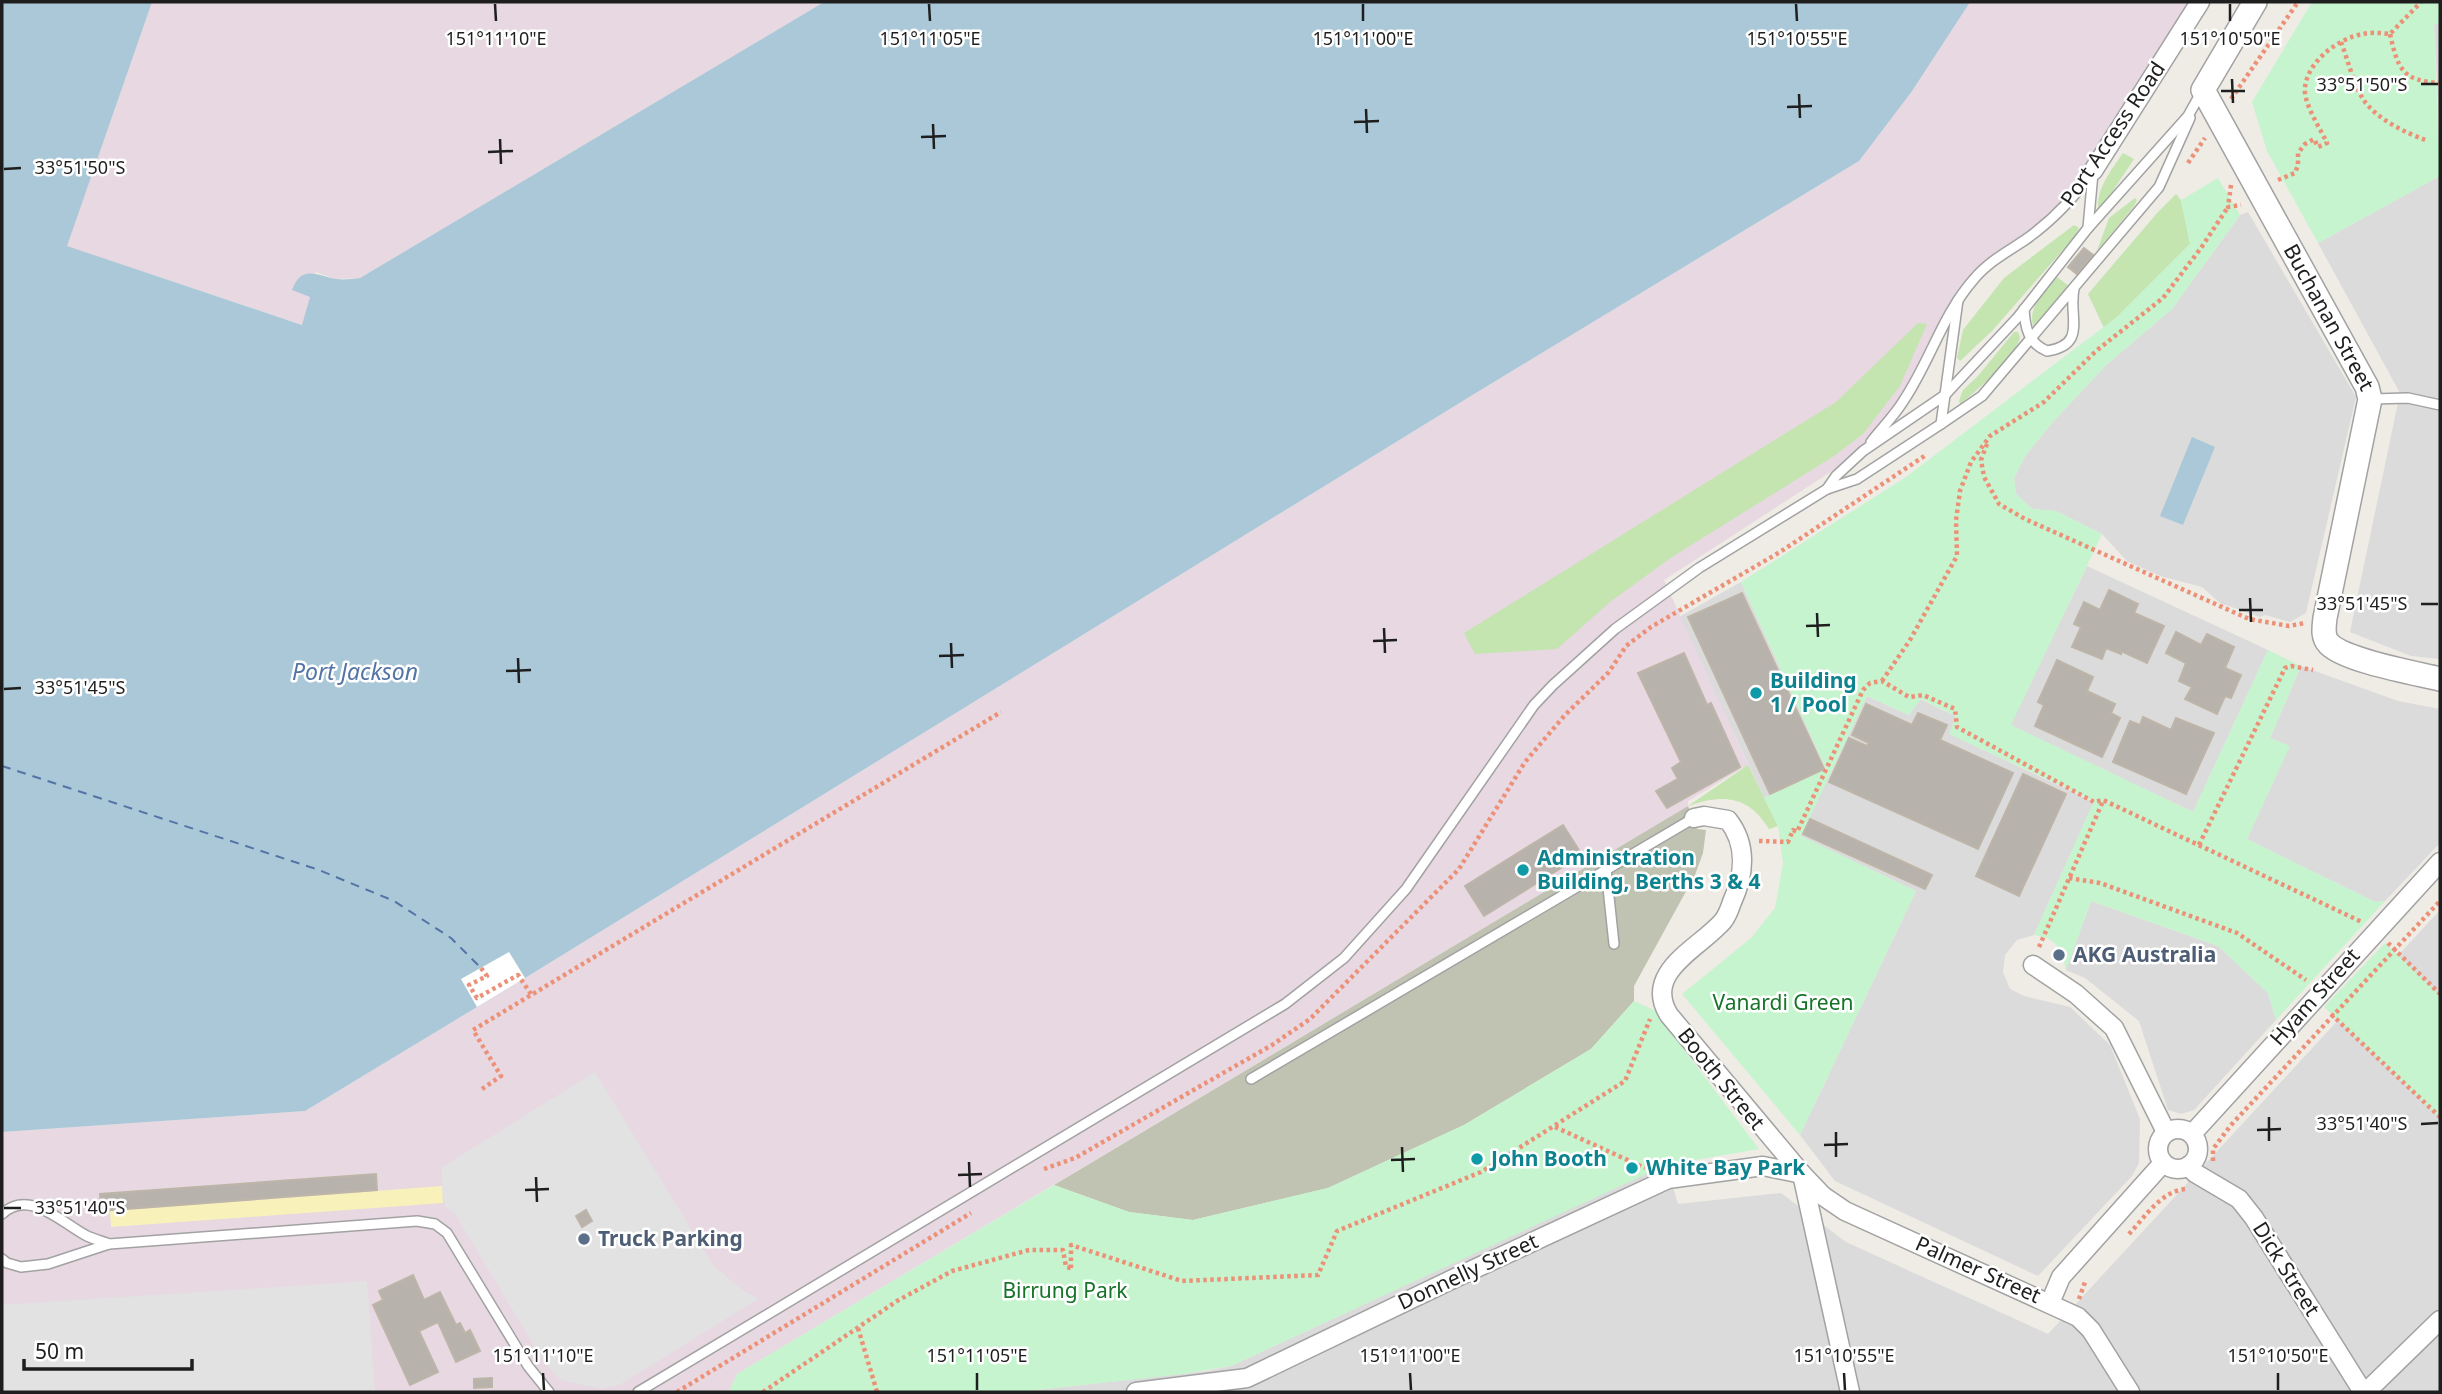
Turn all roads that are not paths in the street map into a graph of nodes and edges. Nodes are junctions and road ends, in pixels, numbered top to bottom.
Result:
1 (2200, 2) edge
2 (2255, 2) edge
3 (2203, 90) junction
4 (2093, 172) junction
5 (2088, 229) junction
6 (2074, 287) junction
7 (1958, 300) junction
8 (2024, 309) junction
9 (2030, 339) junction
10 (1945, 395) junction
11 (2370, 399) junction
12 (2440, 405) edge
13 (1941, 424) junction
14 (1863, 452) junction
15 (1827, 489) junction
16 (2440, 679) edge
17 (1694, 818) joint
18 (2440, 862) edge
19 (1606, 869) junction
20 (1614, 944) dead end
21 (2033, 965) road end
22 (1251, 1079) dead end
23 (2166, 1132) junction
24 (2192, 1134) junction
25 (2163, 1163) junction
26 (2188, 1166) junction
27 (1802, 1174) junction
28 (2, 1214) edge
29 (108, 1244) junction
30 (2, 1259) edge
31 (2050, 1303) junction
32 (2440, 1320) edge
33 (549, 1392) edge
34 (638, 1392) edge
35 (1136, 1392) edge
36 (1850, 1392) edge
37 (2130, 1392) edge
38 (2365, 1392) edge

1 - 4 street, Port Access Road
2 - 3 street
3 - 5 lane
3 - 6 lane
3 - 11 street, Buchanan Street
4 - 5 lane
4 - 7 lane, Port Access Road
5 - 8 lane
6 - 9 lane
6 - 9 lane
7 - 10 lane
7 - 14 lane, Port Access Road
8 - 9 lane
8 - 10 lane
9 - 13 lane
10 - 13 lane
10 - 14 lane
11 - 12 lane
11 - 16 street, Buchanan Street
13 - 15 lane
14 - 15 lane
15 - 34 lane
17 - 19 lane
17 - 27 street, Booth Street
18 - 24 street, Hyam Street
19 - 20 lane
19 - 22 lane
21 - 23 street
23 - 24 street
23 - 25 street
24 - 26 street
25 - 26 street
25 - 31 street
26 - 38 street, Dick Street
27 - 31 street, Palmer Street
27 - 35 street, Donnelly Street
27 - 36 street, Booth Street
28 - 29 lane
29 - 30 lane
29 - 33 lane
31 - 37 street, Palmer Street
32 - 38 street

